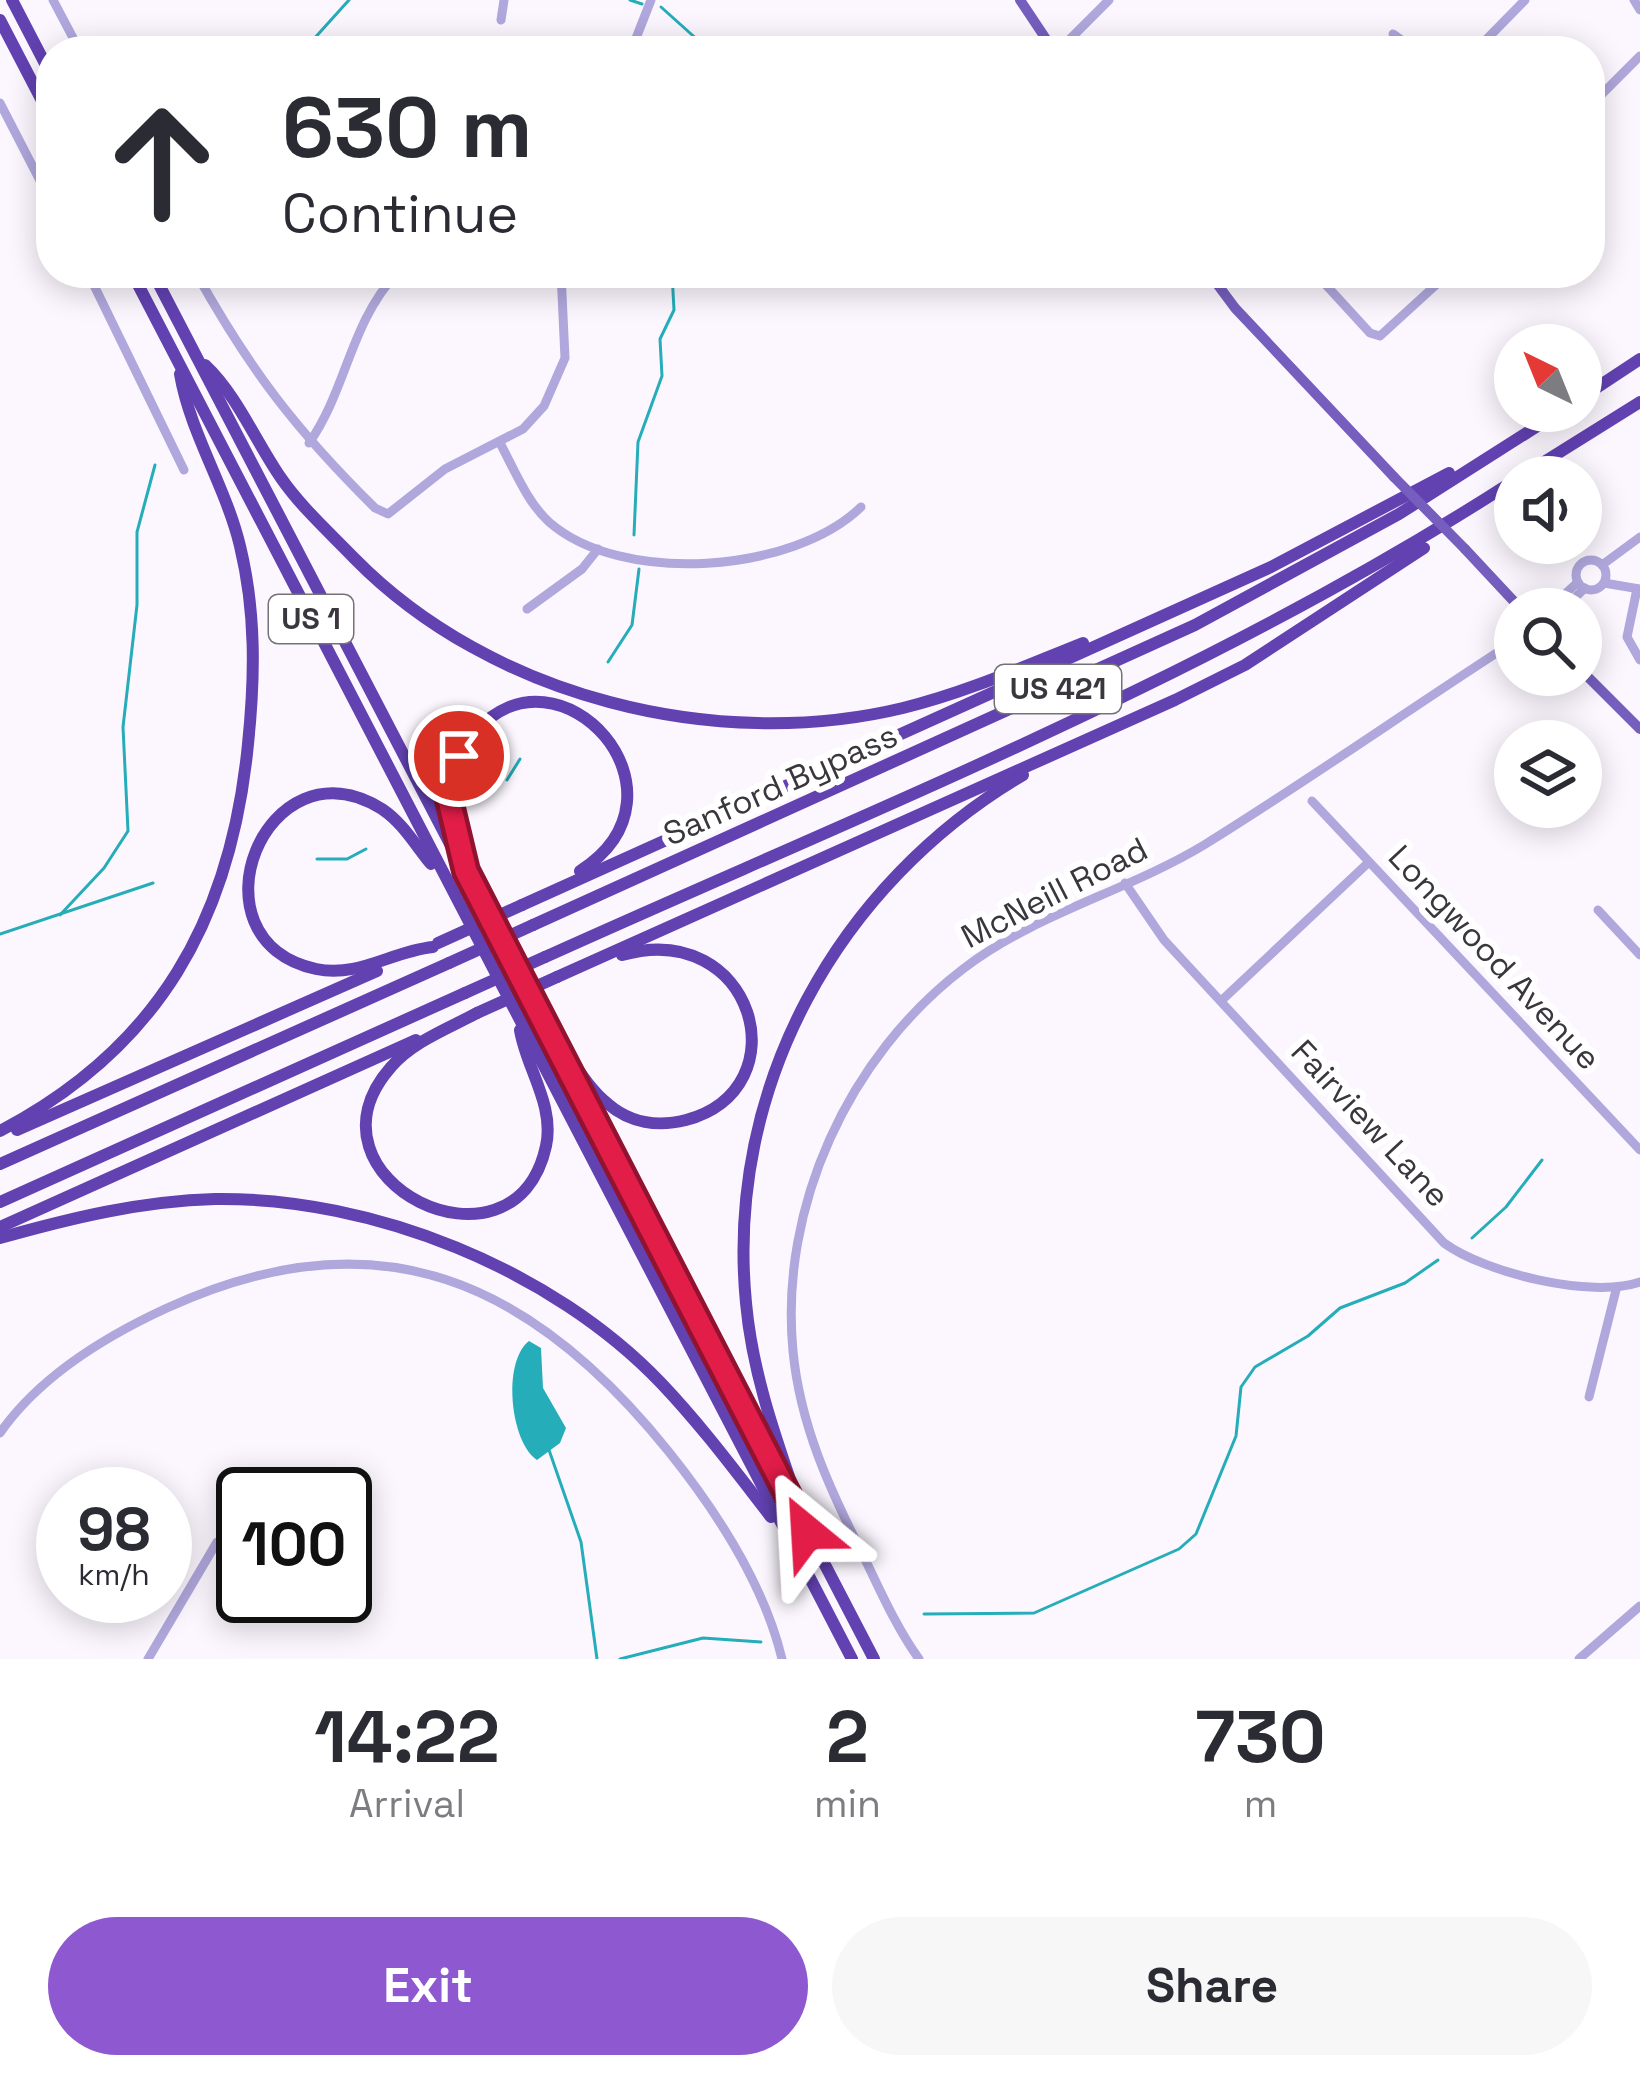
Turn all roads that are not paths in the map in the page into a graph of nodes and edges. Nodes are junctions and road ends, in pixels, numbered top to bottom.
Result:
1 (12, 0) edge
2 (53, 0) edge
3 (504, 0) edge
4 (651, 0) edge
5 (1020, 0) edge
6 (1109, 0) edge
7 (1525, 0) edge
8 (1634, 0) edge
9 (1640, 10) edge
10 (0, 20) edge
11 (501, 20) dead end
12 (1393, 34) dead end
13 (72, 36) edge
14 (637, 36) edge
15 (1045, 36) edge
16 (1072, 36) edge
17 (1396, 36) edge
18 (1490, 36) edge
19 (36, 47) edge
20 (1640, 56) edge
21 (36, 89) edge
22 (1605, 91) edge
23 (0, 103) edge
24 (36, 173) edge
25 (95, 288) edge
26 (140, 288) edge
27 (161, 288) edge
28 (204, 288) edge
29 (386, 288) edge
30 (562, 288) edge
31 (1220, 288) edge
32 (1329, 288) edge
33 (1433, 288) edge
34 (197, 358) junction
35 (1640, 359) edge
36 (177, 361) junction
37 (1602, 384) edge
38 (1640, 402) edge
39 (1523, 432) edge
40 (1528, 432) edge
41 (309, 443) junction
42 (500, 443) junction
43 (1556, 456) edge
44 (184, 470) dead end
45 (1494, 495) edge
46 (1494, 497) edge
47 (861, 507) dead end
48 (1640, 536) edge
49 (598, 549) junction
50 (1602, 565) junction
51 (1604, 583) junction
52 (1581, 585) junction
53 (1501, 588) edge
54 (1577, 588) edge
55 (1579, 588) edge
56 (1638, 589) edge
57 (527, 609) dead end
58 (1158, 617) junction
59 (1494, 655) edge
60 (1640, 660) edge
61 (1602, 690) edge
62 (1639, 726) edge
63 (1112, 729) junction
64 (1312, 800) dead end
65 (1369, 862) junction
66 (466, 871) junction
67 (445, 878) junction
68 (1125, 884) junction
69 (522, 905) junction
70 (1598, 910) dead end
71 (436, 945) junction
72 (1640, 955) edge
73 (560, 975) junction
74 (1221, 1001) junction
75 (477, 1013) junction
76 (518, 1017) junction
77 (545, 1027) junction
78 (0, 1134) edge
79 (1640, 1150) edge
80 (0, 1164) edge
81 (0, 1202) edge
82 (0, 1227) edge
83 (0, 1238) edge
84 (1640, 1282) edge
85 (1616, 1290) junction
86 (1589, 1396) dead end
87 (0, 1432) edge
88 (807, 1532) junction
89 (216, 1544) edge
90 (792, 1545) junction
91 (1640, 1606) edge
92 (148, 1659) edge
93 (782, 1659) edge
94 (852, 1659) edge
95 (874, 1659) edge
96 (919, 1659) edge
97 (1579, 1659) edge

1 - 19 highway
2 - 13 street
3 - 11 street
4 - 14 street
5 - 15 main road
6 - 16 street
7 - 18 street
8 - 9 street
10 - 21 highway
12 - 17 street
20 - 22 street
23 - 24 street
25 - 44 street
26 - 36 highway, US 1
27 - 34 highway, US 1
28 - 41 street
29 - 41 street
30 - 42 street
31 - 53 main road, bridge
32 - 33 street
34 - 58 highway
34 - 66 highway, US 1
35 - 37 highway
36 - 67 highway, US 1
36 - 78 highway
38 - 43 highway, Sanford Bypass / US 421
39 - 58 highway
40 - 80 highway, Sanford Bypass / US 421, bridge
41 - 42 street
42 - 49 street
45 - 81 highway, Sanford Bypass / US 421, bridge
46 - 63 highway
47 - 49 street
48 - 50 street
49 - 57 street
50 - 51 street
50 - 52 street
51 - 52 street
51 - 56 street
52 - 54 street
52 - 55 street
56 - 60 street
58 - 69 highway
59 - 68 street, McNeill Road
61 - 62 main road
63 - 73 highway
63 - 88 highway
64 - 65 street, Longwood Avenue
65 - 74 street
65 - 79 street, Longwood Avenue
66 - 69 highway
66 - 77 highway, US 1
67 - 71 highway
67 - 76 highway, US 1
68 - 74 street, Fairview Lane
68 - 96 street, McNeill Road
69 - 71 highway, bridge
70 - 72 street
71 - 78 highway
73 - 75 highway, bridge
73 - 77 highway
74 - 85 street, Fairview Lane
75 - 76 highway
75 - 82 highway
76 - 90 highway, US 1
77 - 88 highway, US 1
83 - 90 highway
84 - 85 street, Fairview Lane
85 - 86 street
87 - 93 street
88 - 95 highway, US 1
89 - 92 street
90 - 94 highway, US 1
91 - 97 street

